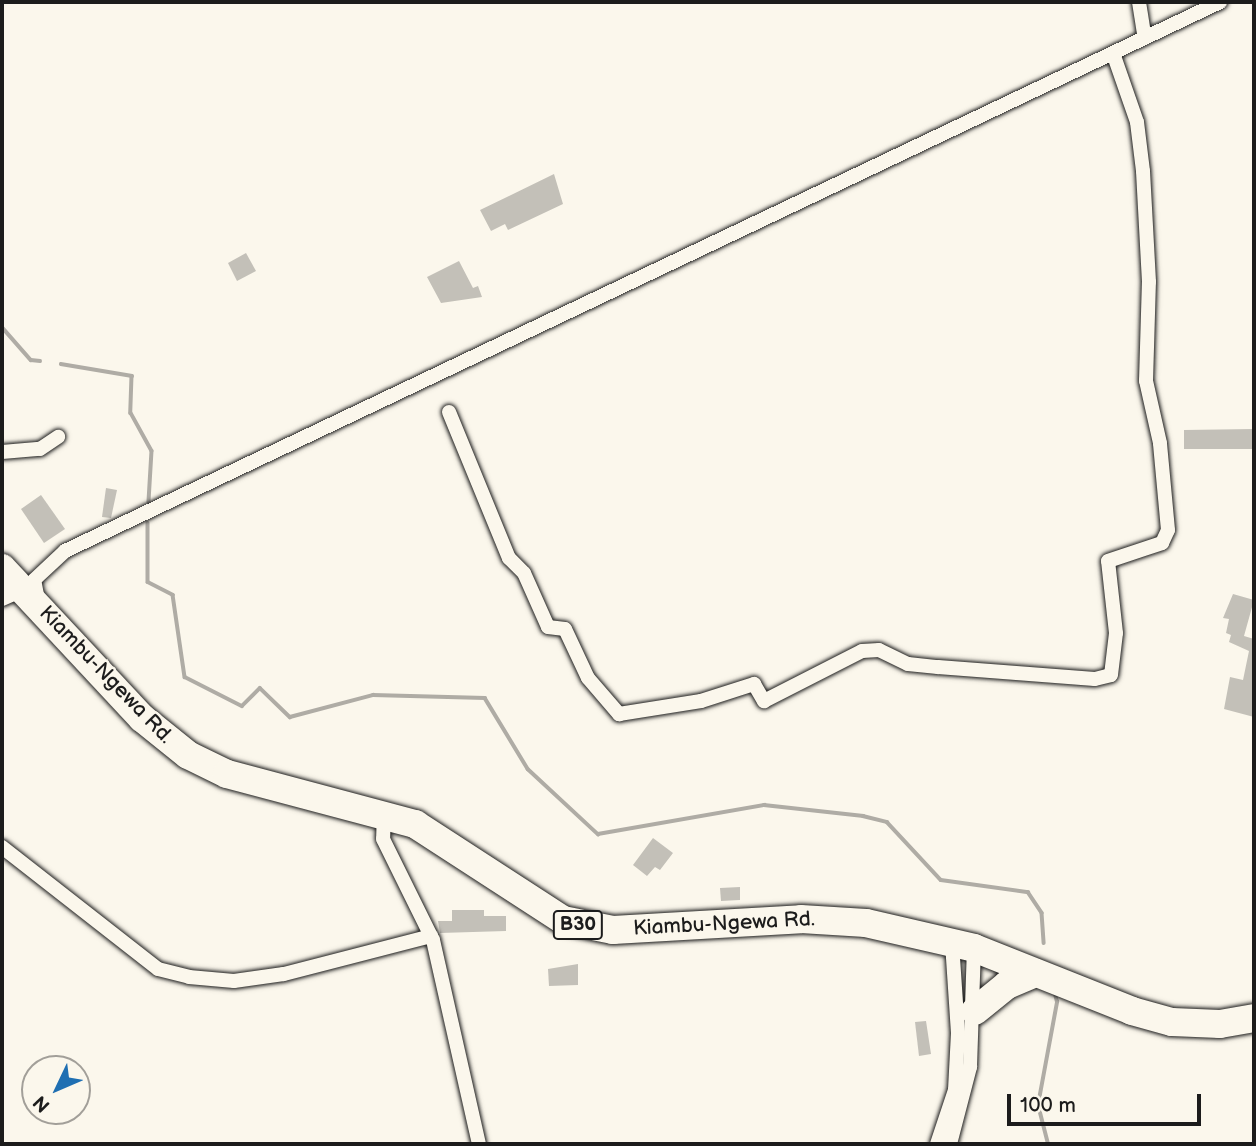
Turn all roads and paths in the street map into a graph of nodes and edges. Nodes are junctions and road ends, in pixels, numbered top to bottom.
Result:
1 (1139, 2) edge
2 (1220, 2) edge
3 (1145, 38) junction
4 (1113, 53) junction
5 (449, 412) dead end
6 (58, 436) dead end
7 (2, 452) edge
8 (2, 568) edge
9 (22, 599) edge
10 (384, 813) junction
11 (2, 847) edge
12 (431, 936) junction
13 (963, 946) junction
14 (1035, 973) junction
15 (975, 1011) junction
16 (1254, 1018) edge
17 (479, 1144) edge
18 (937, 1144) edge
19 (950, 1144) edge

1 - 3 street
2 - 3 street
3 - 4 street
4 - 5 street
4 - 9 street
6 - 7 street
8 - 9 highway, Kiambu-Ngewa Rd. / B30
9 - 10 highway, Kiambu-Ngewa Rd. / B30
10 - 12 street
10 - 13 highway, Kiambu-Ngewa Rd. / B30
11 - 12 street
12 - 17 street
13 - 14 highway, Kiambu-Ngewa Rd. / B30
13 - 15 street
13 - 18 street
14 - 15 highway
14 - 16 highway, Kiambu-Ngewa Rd. / B30
15 - 19 street

